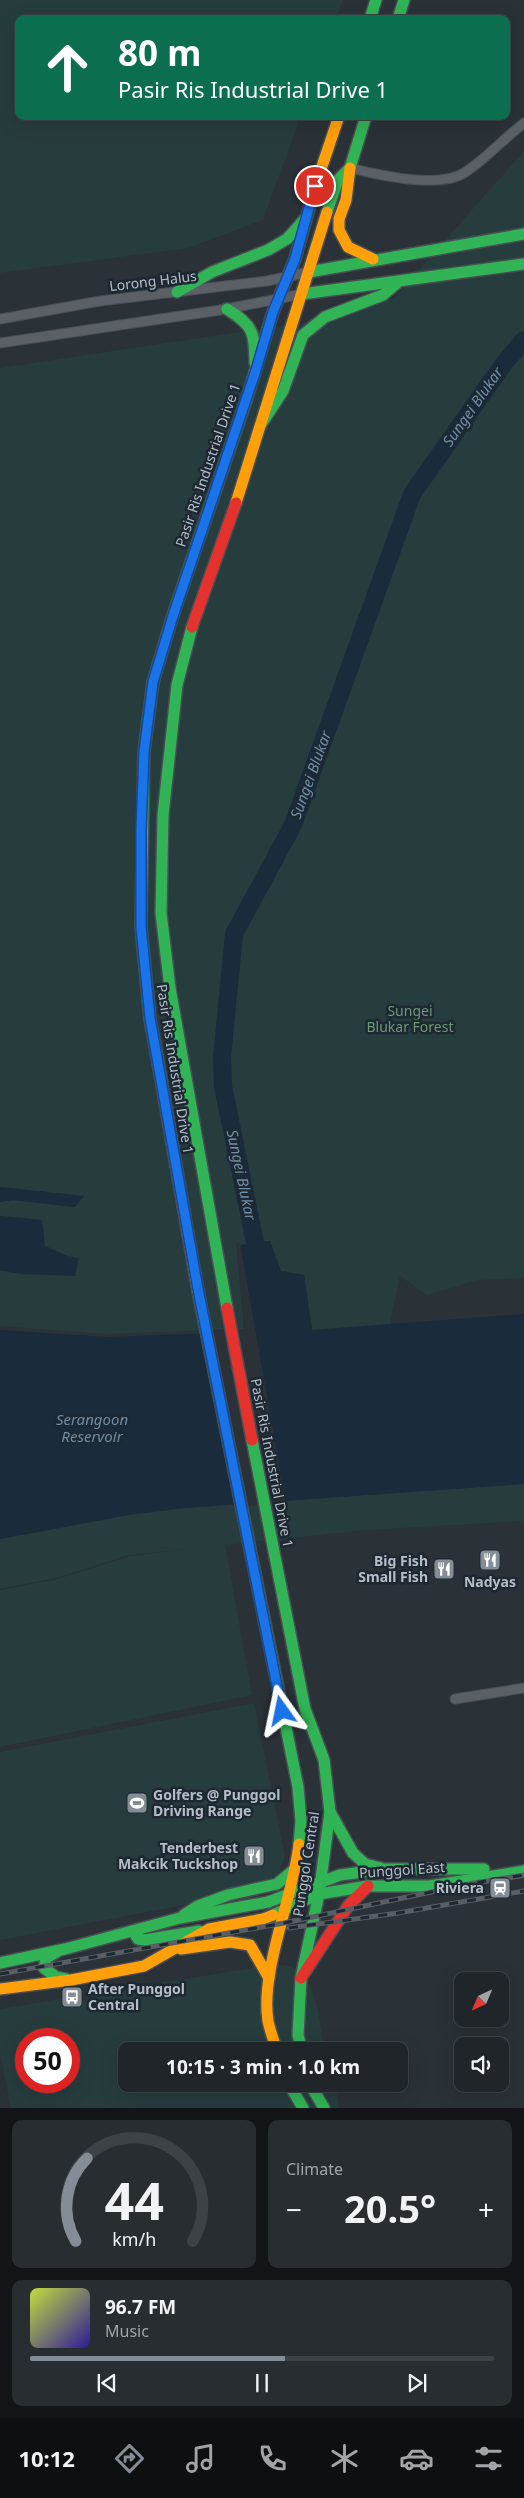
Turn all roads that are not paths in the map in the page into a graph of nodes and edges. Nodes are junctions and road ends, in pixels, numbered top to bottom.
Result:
1 (376, 0) edge
2 (404, 0) edge
3 (371, 15) edge
4 (399, 15) edge
5 (338, 120) edge
6 (365, 120) edge
7 (524, 124) edge
8 (350, 168) junction
9 (307, 217) junction
10 (524, 234) edge
11 (376, 261) junction
12 (524, 264) edge
13 (309, 272) junction
14 (288, 277) junction
15 (397, 283) junction
16 (177, 292) junction
17 (302, 294) junction
18 (279, 298) junction
19 (227, 309) junction
20 (0, 319) edge
21 (0, 343) edge
22 (255, 373) junction
23 (262, 423) junction
24 (282, 1595) joint
25 (259, 1600) joint
26 (524, 1688) edge
27 (455, 1699) dead end
28 (330, 1812) junction
29 (296, 1868) junction
30 (386, 1869) junction
31 (524, 1869) edge
32 (321, 1881) junction
33 (368, 1886) junction
34 (289, 1894) junction
35 (319, 1894) junction
36 (286, 1910) junction
37 (180, 1918) junction
38 (209, 1929) junction
39 (134, 1932) junction
40 (65, 1949) junction
41 (173, 1950) junction
42 (0, 1963) edge
43 (269, 1978) junction
44 (301, 1978) junction
45 (72, 1980) junction
46 (0, 1989) edge
47 (274, 2042) edge
48 (300, 2042) edge
49 (294, 2092) edge
50 (315, 2092) edge
51 (303, 2108) edge
52 (324, 2108) edge

1 - 3 main road
2 - 4 main road
5 - 9 main road, Pasir Ris Industrial Drive 1
6 - 8 main road, Pasir Ris Industrial Drive 1
7 - 8 street
8 - 11 main road
8 - 13 main road, Pasir Ris Industrial Drive 1
9 - 14 main road, Pasir Ris Industrial Drive 1
9 - 16 main road
10 - 11 main road
11 - 13 main road
12 - 15 main road
13 - 14 street, Lorong Halus
13 - 17 main road, Pasir Ris Industrial Drive 1
14 - 16 street, Lorong Halus
14 - 18 main road, Pasir Ris Industrial Drive 1
15 - 17 main road
15 - 23 main road
16 - 20 street, Lorong Halus
17 - 18 street
17 - 23 main road, Pasir Ris Industrial Drive 1
18 - 19 street
18 - 22 main road, Pasir Ris Industrial Drive 1
19 - 21 street
19 - 22 main road
22 - 25 main road, Pasir Ris Industrial Drive 1
23 - 24 main road, Pasir Ris Industrial Drive 1
24 - 28 main road, Punggol Central
25 - 29 main road, Punggol Central
26 - 27 street
28 - 30 main road
28 - 32 main road, Punggol Central
29 - 34 main road, Punggol Central
29 - 37 main road
30 - 31 main road, Punggol East
30 - 32 main road, Punggol East
31 - 33 main road, Punggol East
32 - 34 main road, Punggol East
32 - 35 main road, Punggol Central
33 - 35 main road, Punggol East
33 - 44 main road
34 - 36 main road, Punggol Central
34 - 37 main road, Punggol East
35 - 36 main road, Punggol East
35 - 44 main road, Punggol Central
36 - 38 main road, Punggol East
36 - 43 main road, Punggol Central
37 - 39 main road, Punggol East
38 - 39 main road
38 - 41 main road, Punggol East
39 - 40 main road, Punggol East
40 - 42 main road, Punggol East
40 - 45 main road
41 - 43 main road
41 - 45 main road, Punggol East
43 - 47 main road, Punggol Central
44 - 48 main road, Punggol Central
45 - 46 main road, Punggol East
49 - 51 main road
50 - 52 main road

